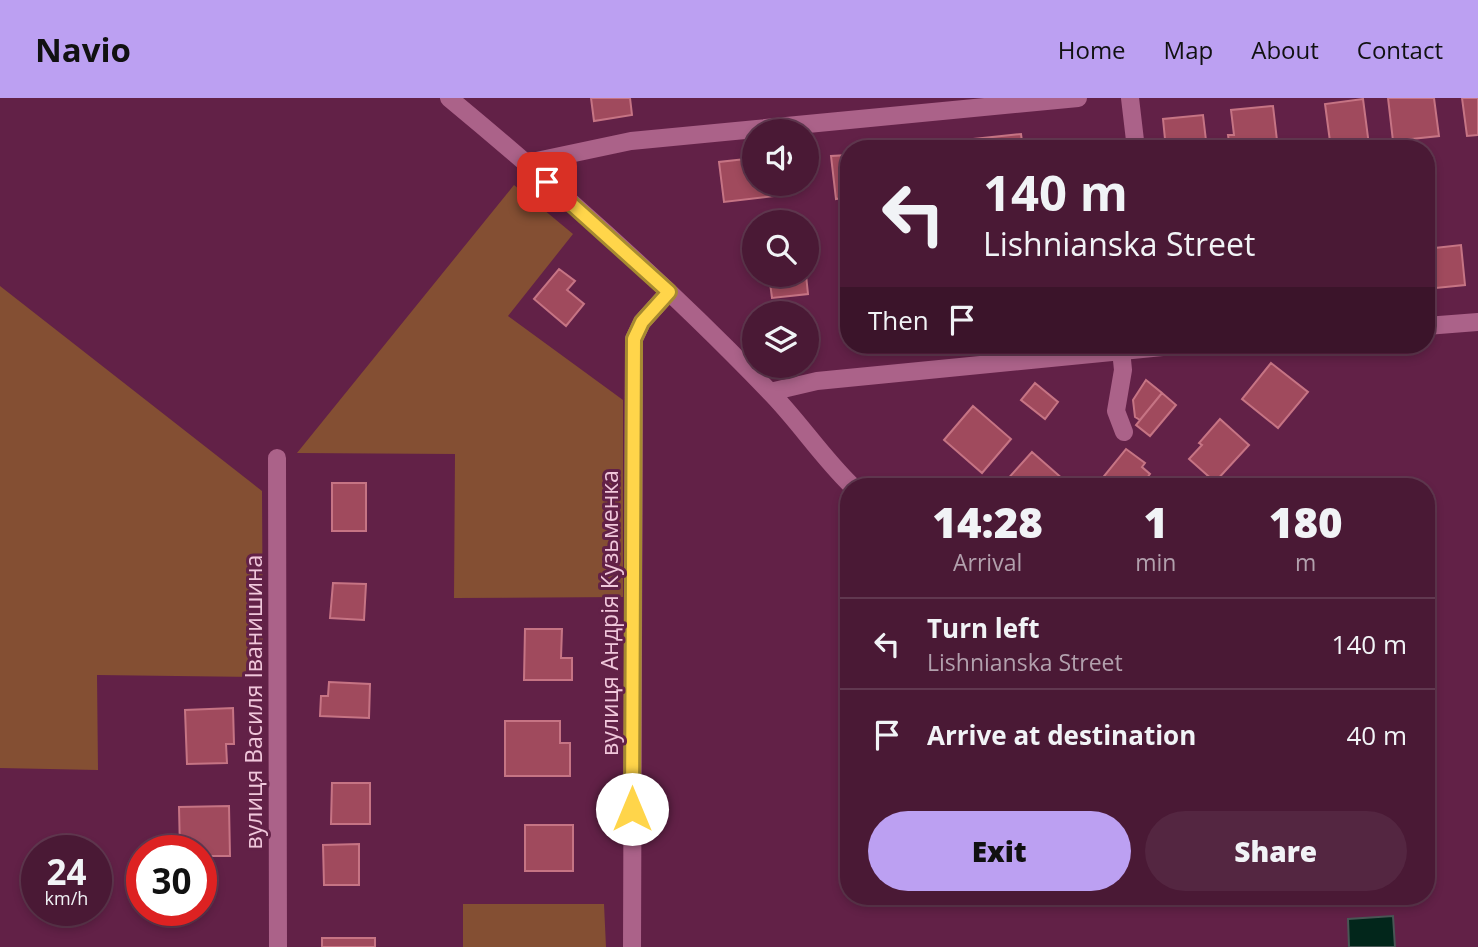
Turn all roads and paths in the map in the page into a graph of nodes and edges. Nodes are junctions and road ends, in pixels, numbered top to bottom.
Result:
1 (449, 98) edge
2 (1078, 98) edge
3 (1130, 98) edge
4 (1135, 140) edge
5 (527, 163) junction
6 (669, 292) junction
7 (1478, 322) edge
8 (1435, 325) edge
9 (1082, 354) edge
10 (1121, 354) edge
11 (770, 392) junction
12 (1124, 432) dead end
13 (277, 458) dead end
14 (844, 478) edge
15 (278, 947) edge
16 (632, 947) edge

1 - 5 street
2 - 5 street
3 - 4 street
5 - 6 street
6 - 11 street
6 - 16 street, вулиця Андрія Кузьменка
7 - 8 street
9 - 11 street
10 - 12 street
11 - 14 street
13 - 15 street, вулиця Василя Іванишина

